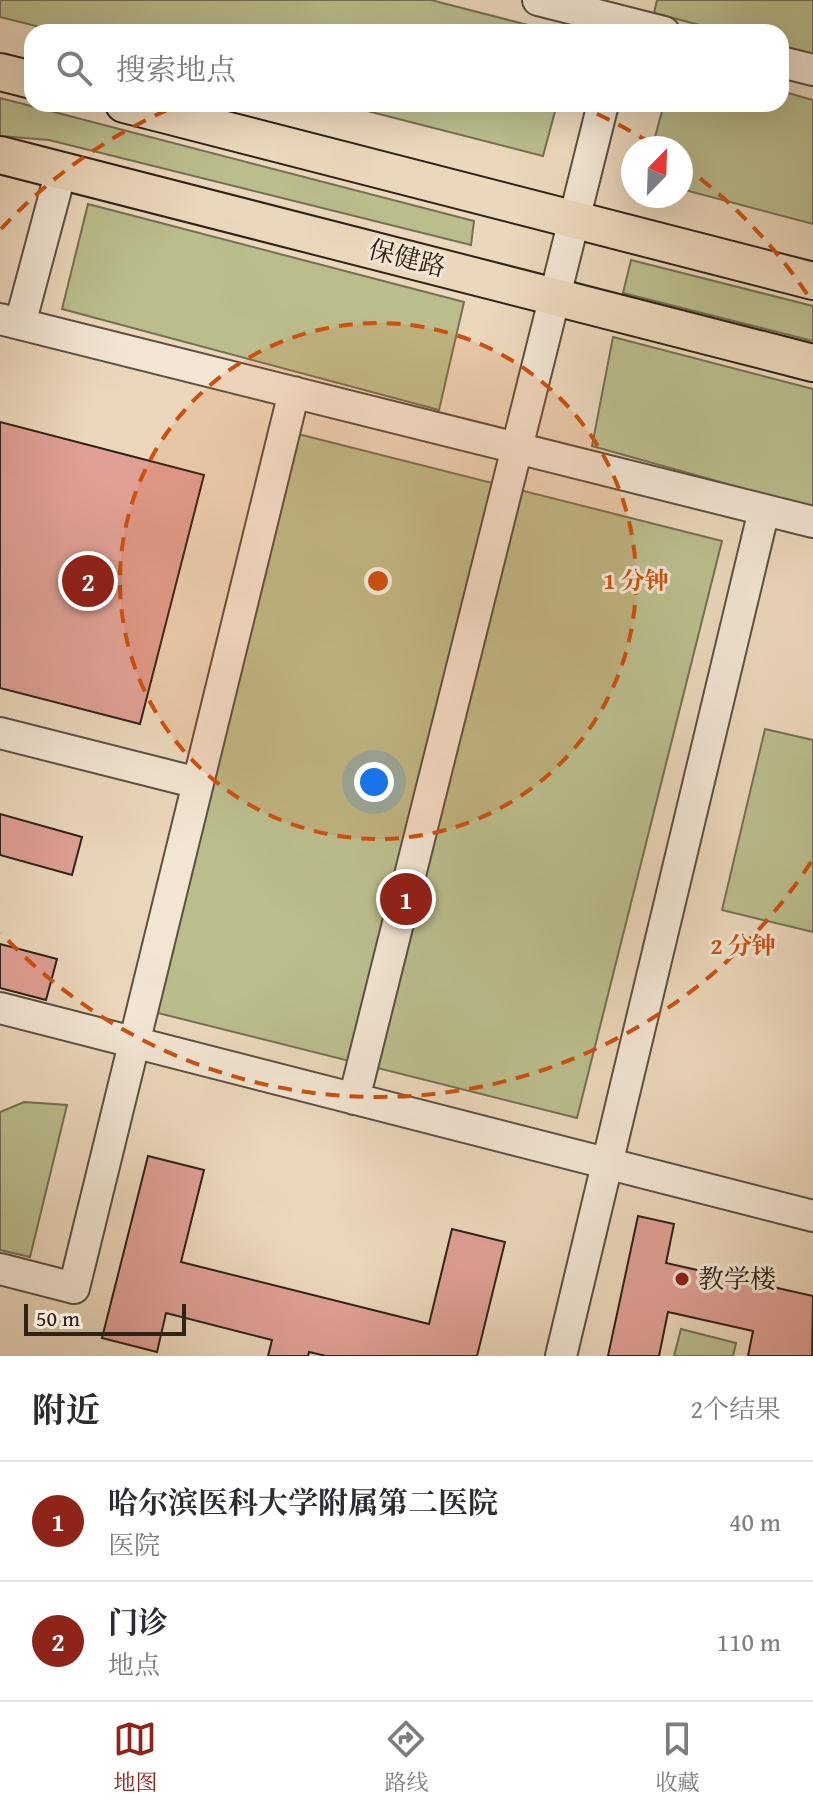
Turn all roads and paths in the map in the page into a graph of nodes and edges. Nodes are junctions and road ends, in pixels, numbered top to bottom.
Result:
1 (538, 0) edge
2 (625, 18) edge
3 (789, 64) edge
4 (813, 70) edge
5 (0, 72) edge
6 (24, 78) edge
7 (155, 112) edge
8 (601, 112) edge
9 (0, 155) edge
10 (61, 171) junction
11 (573, 220) junction
12 (813, 281) edge
13 (554, 295) junction
14 (10, 321) edge
15 (813, 363) edge
16 (294, 392) junction
17 (516, 448) junction
18 (764, 510) junction
19 (813, 522) edge
20 (0, 733) edge
21 (198, 783) junction
22 (0, 1008) edge
23 (134, 1042) junction
24 (354, 1099) junction
25 (607, 1164) junction
26 (813, 1216) edge
27 (1, 1272) edge
28 (561, 1356) edge

1 - 2 street
3 - 4 street
5 - 6 main road
7 - 11 main road
8 - 11 street
9 - 10 main road, 保健路
10 - 13 main road, 保健路
10 - 14 street
11 - 12 main road
11 - 13 street
13 - 15 main road, 保健路
13 - 17 street
14 - 16 street
16 - 17 street
16 - 21 street
17 - 18 street
17 - 24 street
18 - 19 street
18 - 25 street
20 - 21 street
21 - 23 street
22 - 23 street
23 - 24 street
23 - 27 street
24 - 25 street
25 - 26 street
25 - 28 street

